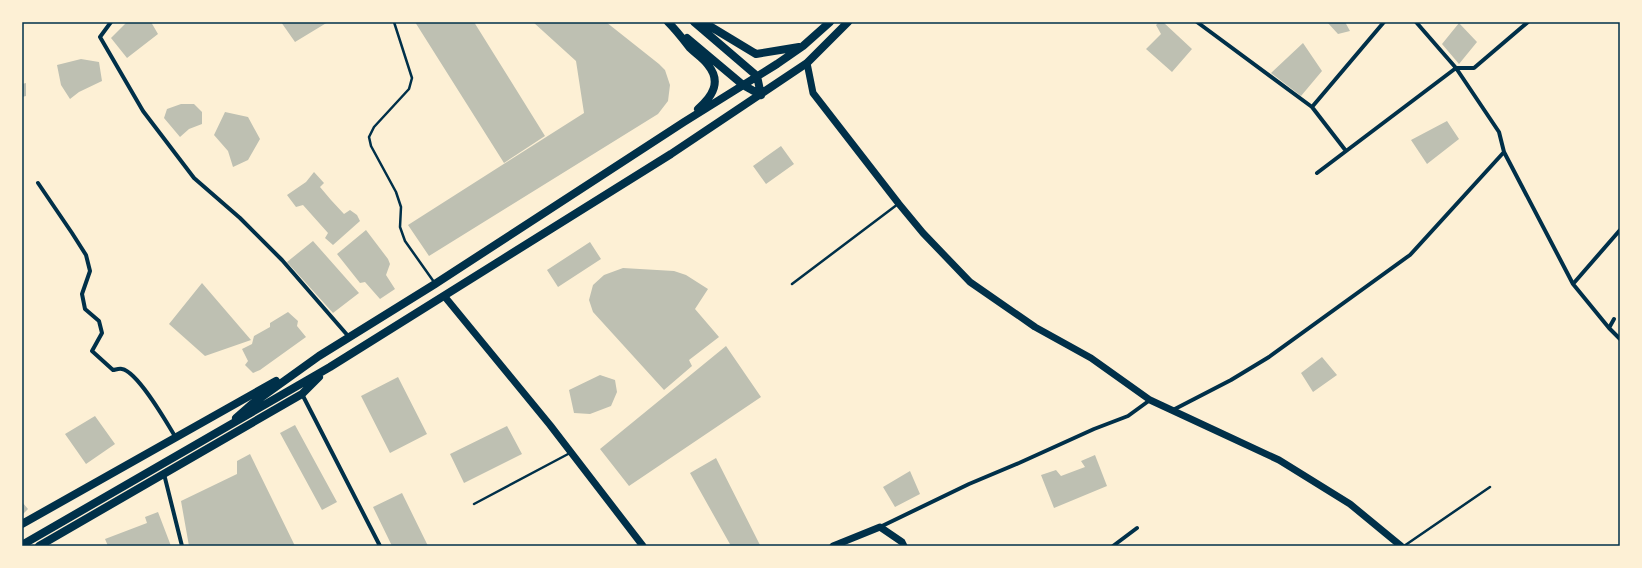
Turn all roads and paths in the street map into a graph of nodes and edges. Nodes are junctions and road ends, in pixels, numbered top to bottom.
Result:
1 (111, 22) edge
2 (394, 22) edge
3 (668, 22) edge
4 (694, 22) edge
5 (703, 22) edge
6 (830, 22) edge
7 (848, 22) edge
8 (1198, 22) edge
9 (1384, 22) edge
10 (1416, 22) edge
11 (1528, 22) edge
12 (802, 46) junction
13 (808, 63) junction
14 (1456, 68) junction
15 (756, 76) junction
16 (743, 85) junction
17 (761, 95) junction
18 (1312, 108) junction
19 (684, 122) junction
20 (1346, 151) junction
21 (1504, 152) junction
22 (1317, 173) dead end
23 (38, 183) dead end
24 (898, 204) junction
25 (1620, 230) edge
26 (435, 284) junction
27 (792, 284) dead end
28 (1573, 284) junction
29 (444, 297) junction
30 (1614, 319) dead end
31 (1610, 328) junction
32 (349, 338) junction
33 (1620, 338) edge
34 (319, 356) junction
35 (330, 367) junction
36 (302, 394) junction
37 (1150, 400) junction
38 (1171, 411) junction
39 (228, 425) junction
40 (176, 438) junction
41 (571, 453) junction
42 (164, 474) junction
43 (1490, 487) dead end
44 (474, 504) dead end
45 (22, 524) edge
46 (880, 527) junction
47 (1137, 528) dead end
48 (22, 545) edge
49 (640, 545) edge
50 (39, 546) edge
51 (182, 546) edge
52 (380, 546) edge
53 (833, 546) edge
54 (904, 546) edge
55 (1113, 546) edge
56 (1401, 546) edge
57 (1404, 546) edge

1 - 32 street
2 - 26 lane
3 - 16 main road
3 - 19 main road
4 - 15 main road
5 - 12 main road
6 - 12 main road
7 - 13 main road
8 - 18 street
9 - 18 street
10 - 14 street
11 - 14 street
12 - 15 main road
13 - 17 main road
13 - 24 main road
14 - 20 street
14 - 21 street
15 - 16 main road
15 - 17 main road
16 - 17 main road
16 - 19 main road
17 - 29 main road
18 - 20 street
19 - 26 main road
20 - 22 street
21 - 28 street
21 - 38 street
23 - 40 street
24 - 27 lane
24 - 37 main road
25 - 28 street
26 - 32 main road
28 - 31 street
29 - 35 main road
29 - 41 main road
30 - 31 street
31 - 33 street
32 - 34 main road
34 - 39 main road
34 - 40 main road
35 - 36 main road
35 - 39 main road
36 - 42 main road
36 - 52 street
37 - 38 main road
37 - 46 street
38 - 56 main road
39 - 48 main road
40 - 45 main road
41 - 44 lane
41 - 49 main road
42 - 50 main road
42 - 51 street
43 - 57 lane
46 - 53 main road
46 - 54 main road
47 - 55 street

